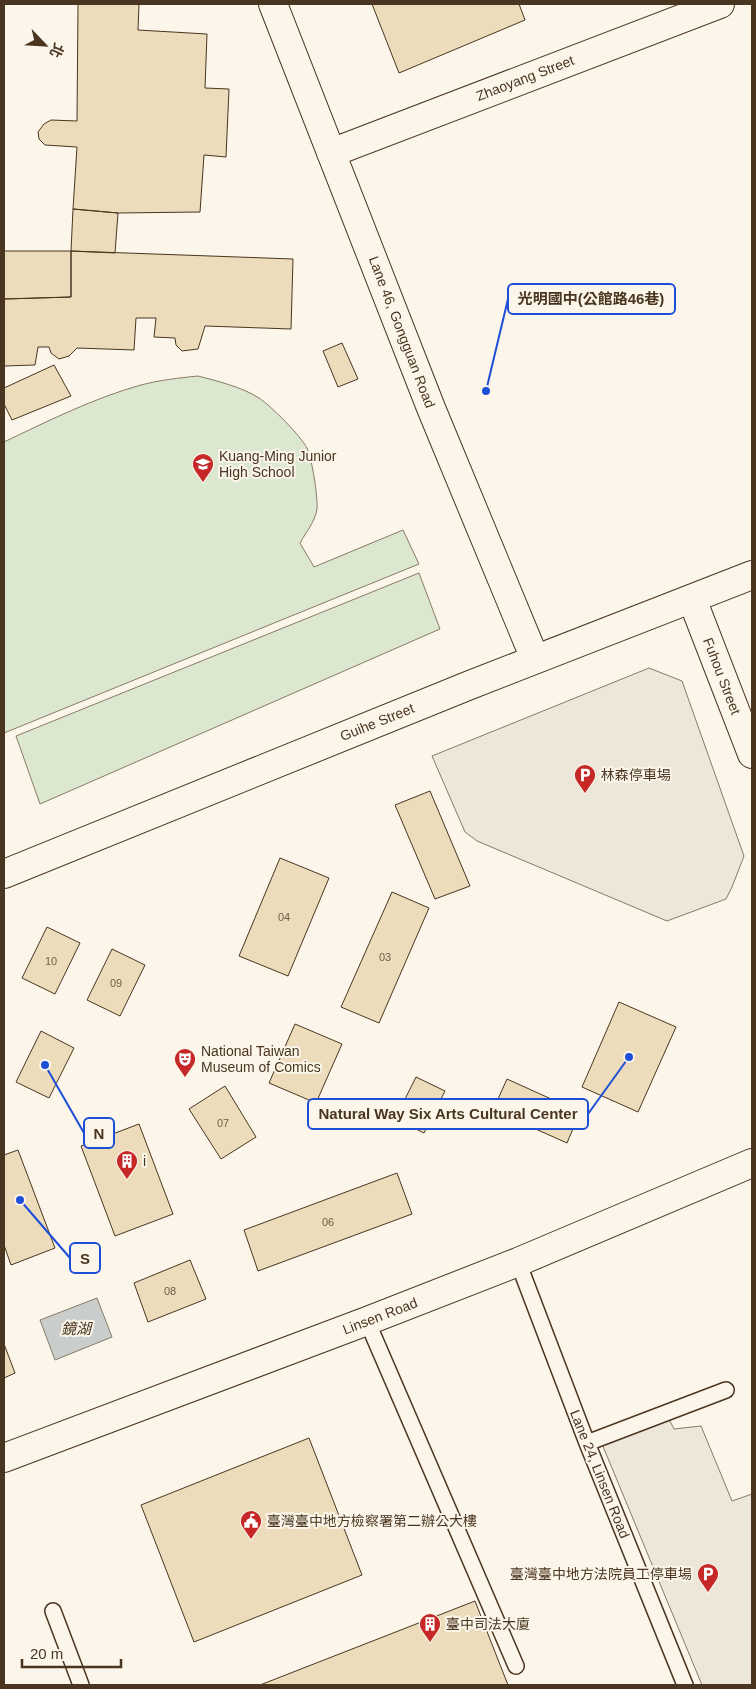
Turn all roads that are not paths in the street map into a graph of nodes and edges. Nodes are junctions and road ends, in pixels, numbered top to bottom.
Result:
1 (273, 4) edge
2 (720, 4) edge
3 (331, 153) junction
4 (752, 574) edge
5 (692, 599) junction
6 (535, 659) junction
7 (752, 754) edge
8 (4, 874) edge
9 (752, 1163) edge
10 (518, 1262) junction
11 (368, 1321) junction
12 (726, 1390) dead end
13 (587, 1443) junction
14 (4, 1458) edge
15 (53, 1611) dead end
16 (516, 1666) dead end
17 (81, 1685) edge
18 (685, 1685) edge

1 - 3 street, Lane 46, Gongguan Road
2 - 3 street, Zhaoyang Street
3 - 6 street, Lane 46, Gongguan Road
4 - 5 street, Guihe Street
5 - 6 street, Guihe Street
5 - 7 street, Fuhou Street
6 - 8 street, Guihe Street
9 - 10 street, Linsen Road
10 - 11 street, Linsen Road
10 - 13 lane, Lane 24, Linsen Road
11 - 14 street, Linsen Road
11 - 16 lane
12 - 13 lane
13 - 18 lane, Lane 24, Linsen Road
15 - 17 lane

